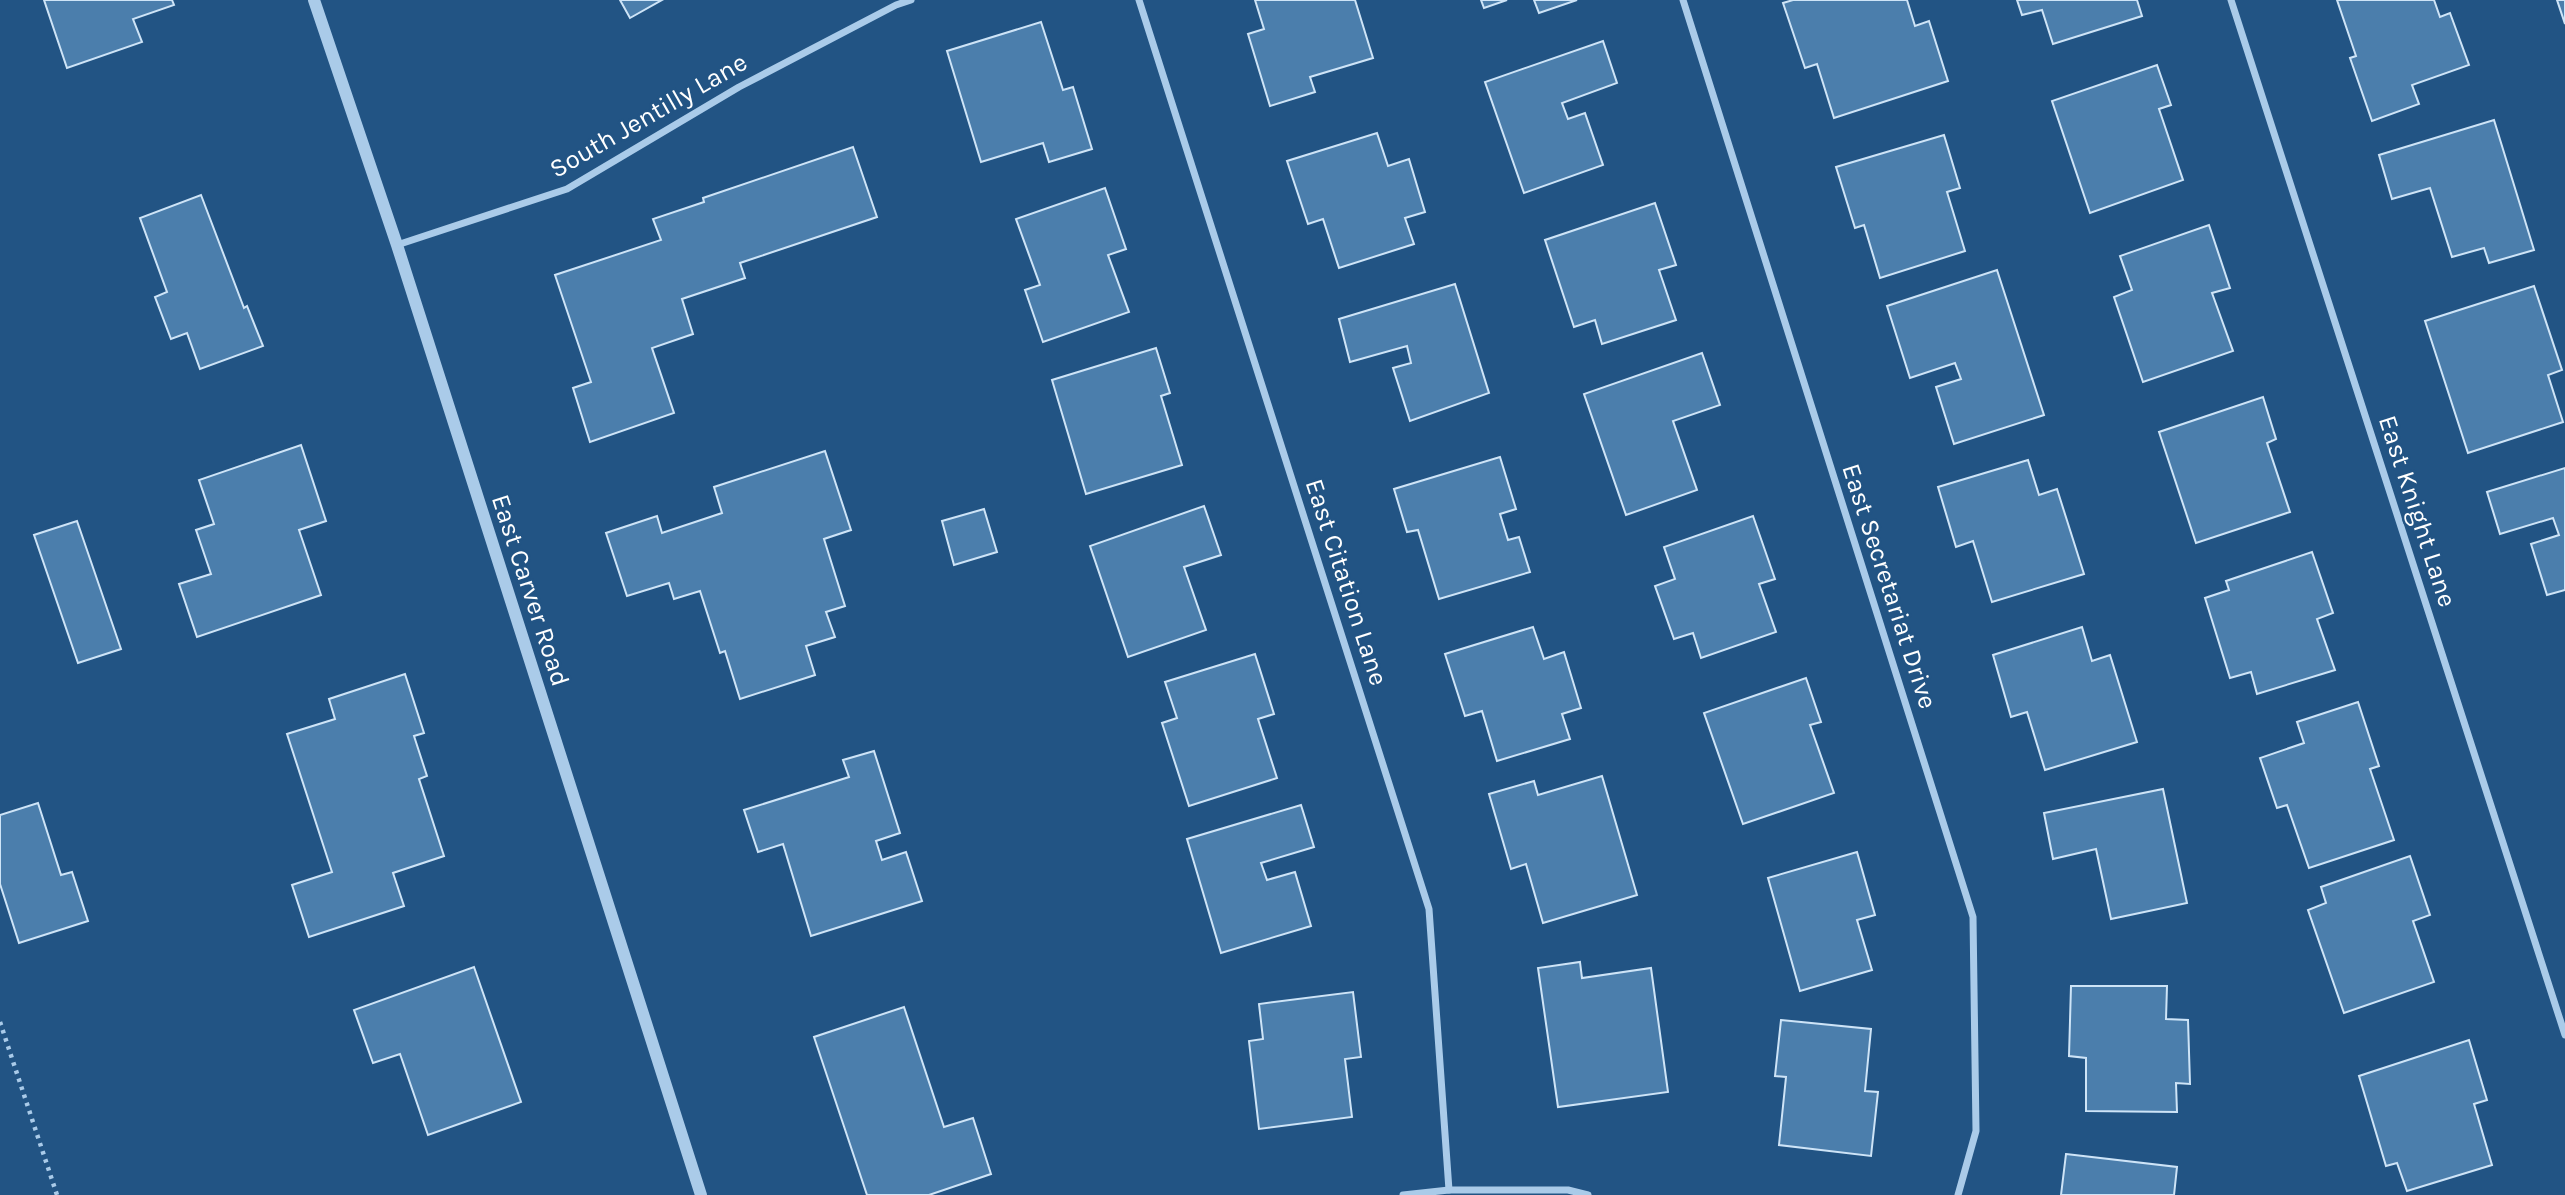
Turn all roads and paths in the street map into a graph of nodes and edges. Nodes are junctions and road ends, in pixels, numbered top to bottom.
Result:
1 (314, 0) edge
2 (911, 0) edge
3 (1139, 0) edge
4 (1683, 0) edge
5 (2231, 0) edge
6 (397, 245) junction
7 (0, 1021) edge
8 (2565, 1035) edge
9 (1449, 1190) junction
10 (57, 1195) edge
11 (701, 1195) edge
12 (1403, 1195) edge
13 (1588, 1195) edge
14 (1958, 1195) edge

1 - 6 street, East Carver Road
2 - 6 street, South Jentilly Lane
3 - 9 street, East Citation Lane
4 - 14 street, East Secretariat Drive
5 - 8 street, East Knight Lane
6 - 11 street, East Carver Road
7 - 10 path
9 - 12 street
9 - 13 street

